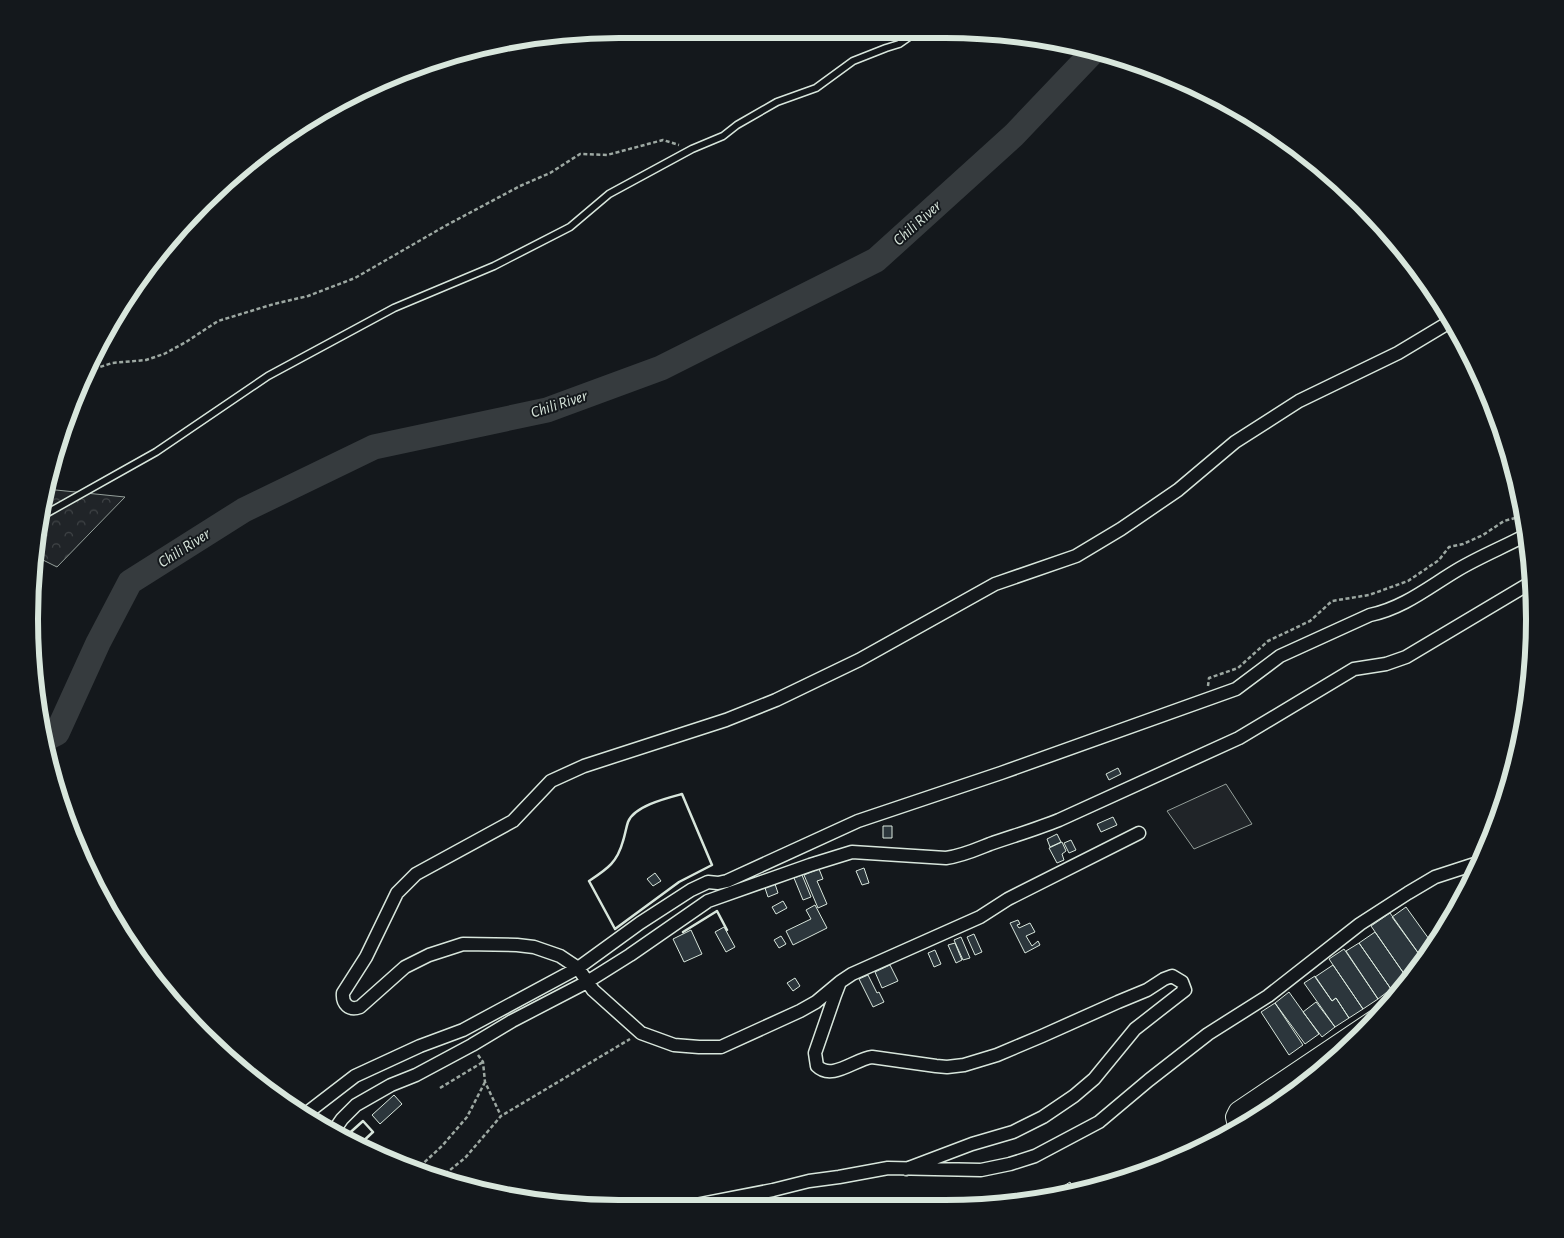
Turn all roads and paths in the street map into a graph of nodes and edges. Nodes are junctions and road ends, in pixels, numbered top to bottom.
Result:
1 (908, 38) edge
2 (692, 149) junction
3 (1446, 324) edge
4 (94, 369) edge
5 (48, 513) edge
6 (1517, 517) edge
7 (1521, 538) edge
8 (1525, 586) edge
9 (1206, 700) junction
10 (1139, 833) dead end
11 (1472, 865) edge
12 (578, 968) junction
13 (587, 982) junction
14 (840, 982) junction
15 (640, 1033) junction
16 (1349, 1036) edge
17 (472, 1045) junction
18 (483, 1062) junction
19 (485, 1082) junction
20 (440, 1088) dead end
21 (310, 1111) edge
22 (501, 1116) junction
23 (1236, 1123) edge
24 (336, 1127) edge
25 (421, 1166) edge
26 (906, 1169) junction
27 (445, 1174) edge
28 (721, 1200) edge

1 - 2 lane
2 - 4 path
2 - 5 lane
3 - 12 street
6 - 9 path
7 - 9 street
8 - 13 street
9 - 12 street
10 - 14 street
11 - 26 street
12 - 13 street
12 - 21 street
13 - 15 street
13 - 17 street
14 - 15 street
14 - 26 street
15 - 22 path
16 - 23 main road
17 - 18 path
17 - 24 street
18 - 19 path
18 - 20 path
19 - 22 path
19 - 25 path
22 - 27 path
26 - 28 street

